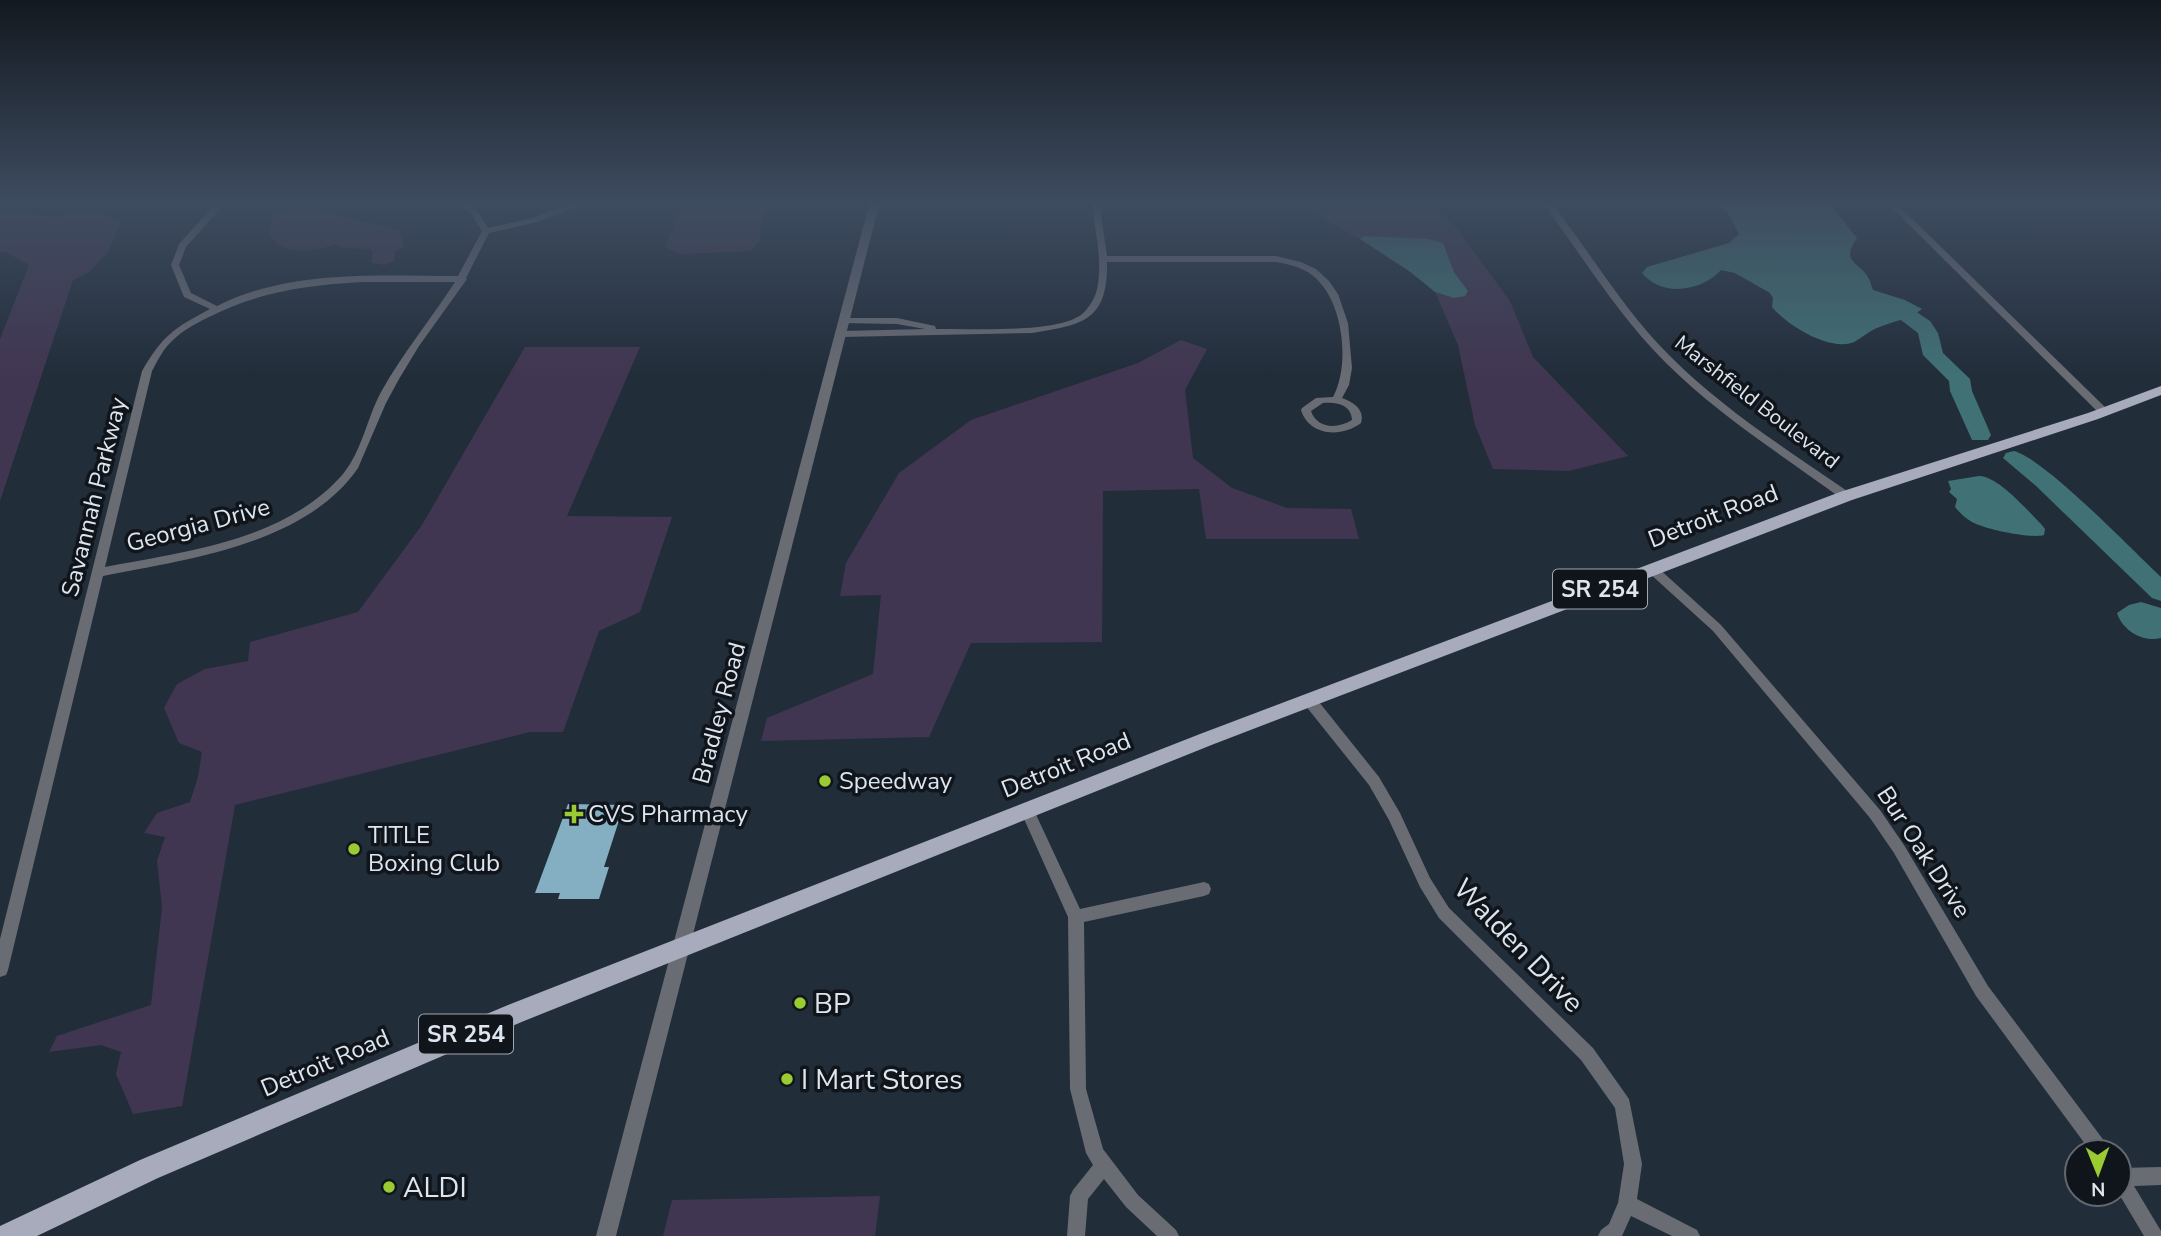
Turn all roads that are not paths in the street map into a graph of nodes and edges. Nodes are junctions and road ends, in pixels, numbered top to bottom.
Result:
1 (1102, 258) edge
2 (178, 259) edge
3 (475, 259) edge
4 (860, 259) edge
5 (1220, 259) edge
6 (1586, 259) edge
7 (1948, 259) edge
8 (463, 279) junction
9 (215, 308) junction
10 (843, 328) junction
11 (943, 330) joint
12 (2161, 390) edge
13 (1336, 400) junction
14 (2104, 412) junction
15 (1846, 496) junction
16 (1652, 569) junction
17 (97, 573) junction
18 (1310, 701) junction
19 (1027, 810) junction
20 (1203, 889) dead end
21 (1076, 917) junction
22 (681, 947) junction
23 (0, 970) edge
24 (2092, 1138) edge
25 (1104, 1165) junction
26 (2161, 1176) edge
27 (2133, 1177) edge
28 (2133, 1201) edge
29 (1627, 1204) junction
30 (8, 1236) edge
31 (606, 1236) edge
32 (1076, 1236) edge
33 (1170, 1236) edge
34 (1607, 1236) edge
35 (1691, 1236) edge
36 (2154, 1236) edge

1 - 11 street
2 - 9 street
3 - 8 street, Georgia Drive
4 - 10 street, Bradley Road
5 - 13 street
6 - 15 street, Marshfield Boulevard
7 - 14 street
8 - 9 street, Savannah Parkway
8 - 17 street, Georgia Drive
9 - 17 street, Savannah Parkway
10 - 11 street
10 - 22 street, Bradley Road
12 - 14 main road, Detroit Road / SR 254
13 - 13 street
14 - 15 main road, Detroit Road / SR 254
15 - 16 main road, Detroit Road / SR 254
16 - 18 main road, Detroit Road / SR 254
16 - 24 street, Bur Oak Drive
17 - 23 street, Savannah Parkway
18 - 19 main road, Detroit Road / SR 254
18 - 29 street, Walden Drive
19 - 21 street
19 - 22 main road, Detroit Road / SR 254
20 - 21 street
21 - 25 street
22 - 30 main road, Detroit Road / SR 254
22 - 31 street, Bradley Road
25 - 32 street
25 - 33 street
26 - 27 street
28 - 36 street
29 - 34 street, Walden Drive
29 - 35 street

